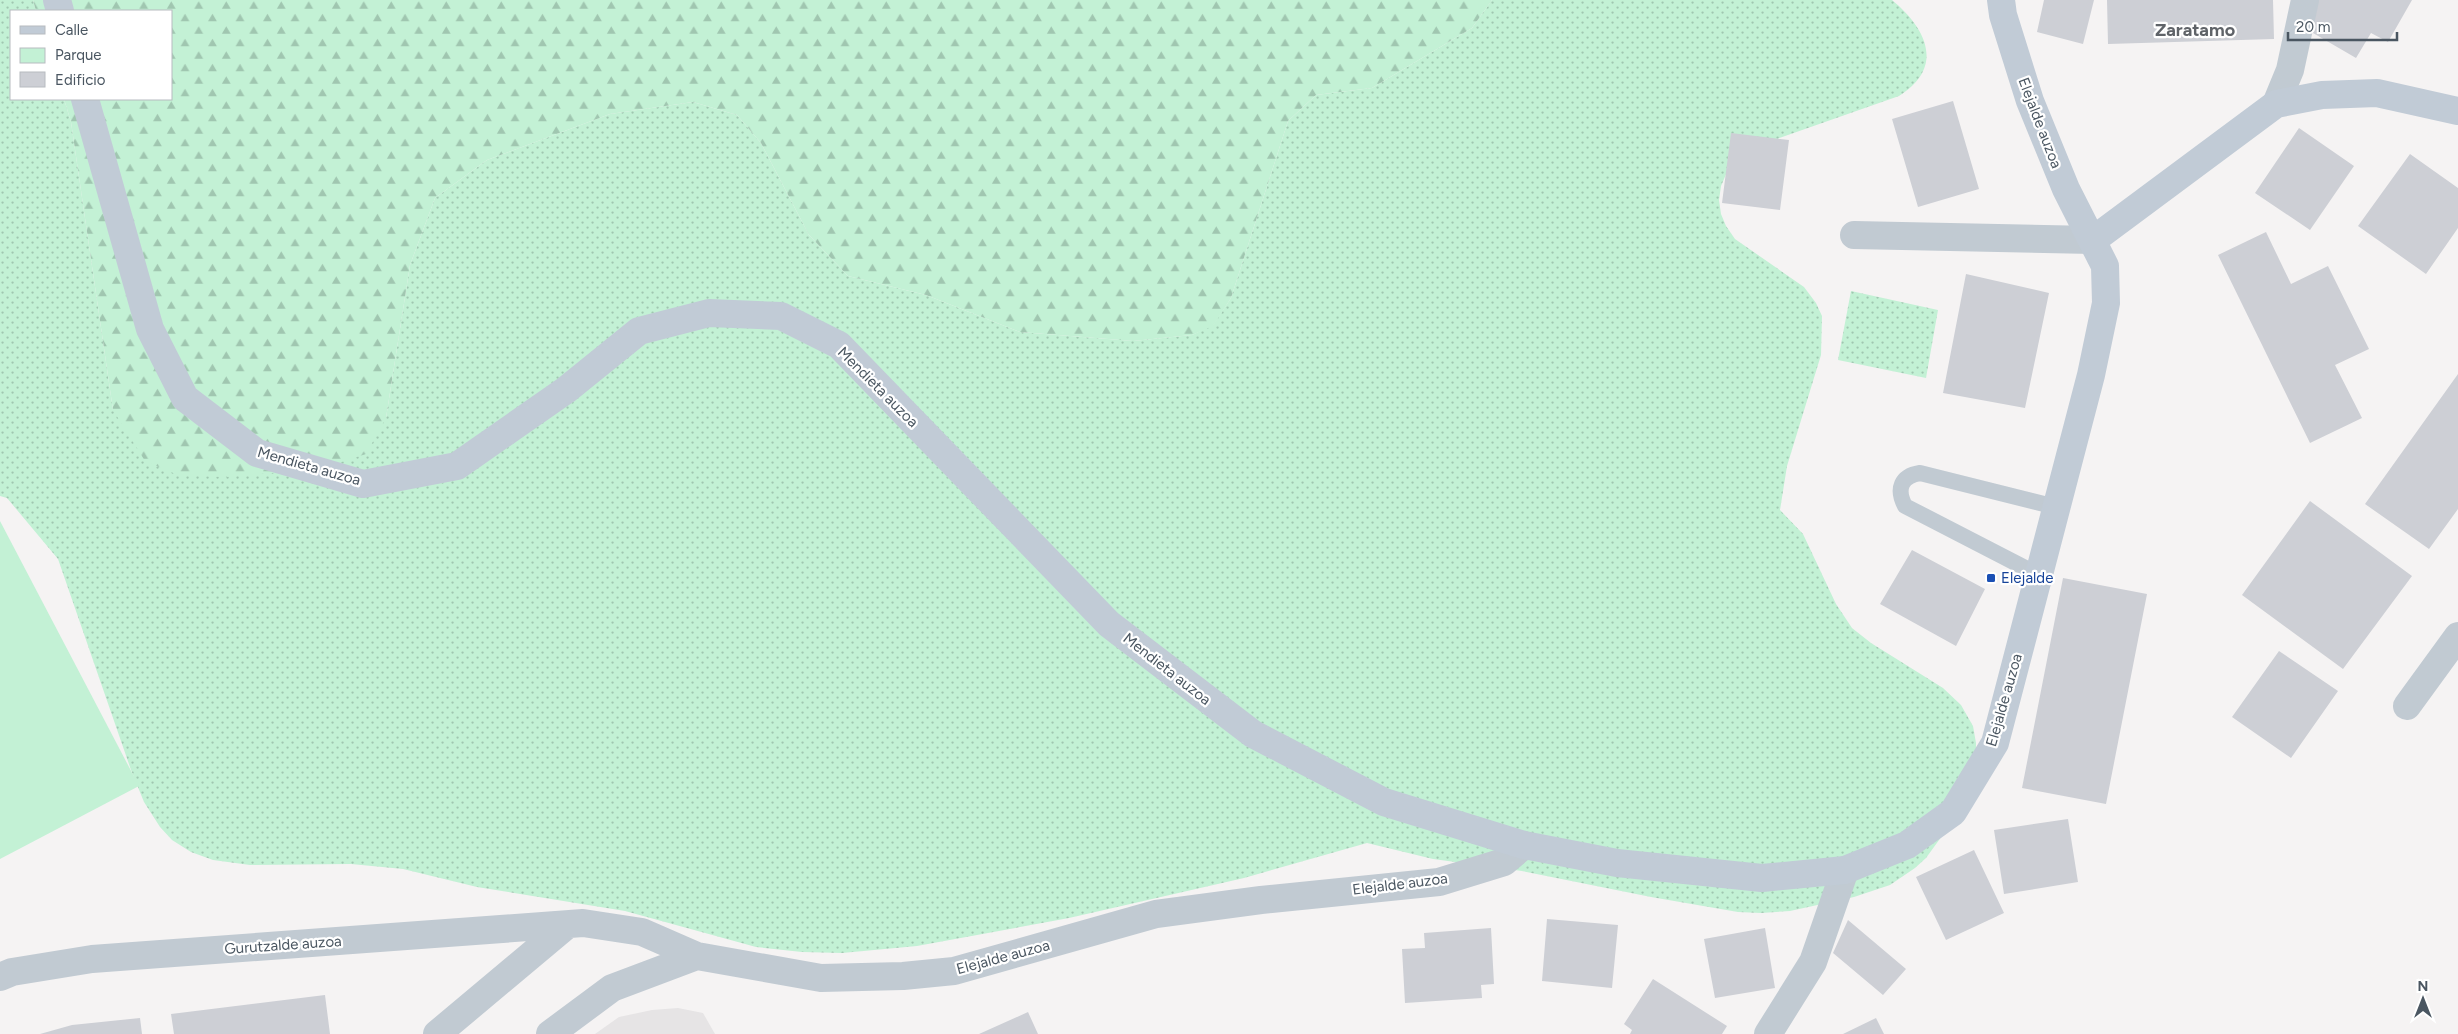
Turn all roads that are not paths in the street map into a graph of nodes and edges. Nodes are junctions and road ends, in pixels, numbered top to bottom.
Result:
1 (2002, 0) edge
2 (2305, 0) edge
3 (85, 100) edge
4 (2276, 104) junction
5 (2458, 111) edge
6 (1854, 235) dead end
7 (2093, 240) junction
8 (2056, 507) junction
9 (2039, 575) junction
10 (2458, 636) edge
11 (2407, 706) dead end
12 (1524, 845) junction
13 (1845, 870) junction
14 (567, 925) junction
15 (697, 956) junction
16 (0, 977) edge
17 (437, 1034) edge
18 (550, 1034) edge
19 (1768, 1034) edge

1 - 7 street, Elejalde auzoa
2 - 4 street
3 - 12 street, Mendieta auzoa
4 - 5 street
4 - 7 street
6 - 7 street
7 - 8 street, Elejalde auzoa
8 - 9 street, Elejalde auzoa
8 - 9 lane
9 - 13 street, Elejalde auzoa
10 - 11 street
12 - 13 street, Elejalde auzoa
12 - 15 street, Elejalde auzoa
13 - 19 street
14 - 15 street, Gurutzalde auzoa
14 - 16 street, Gurutzalde auzoa
14 - 17 street
15 - 18 street

